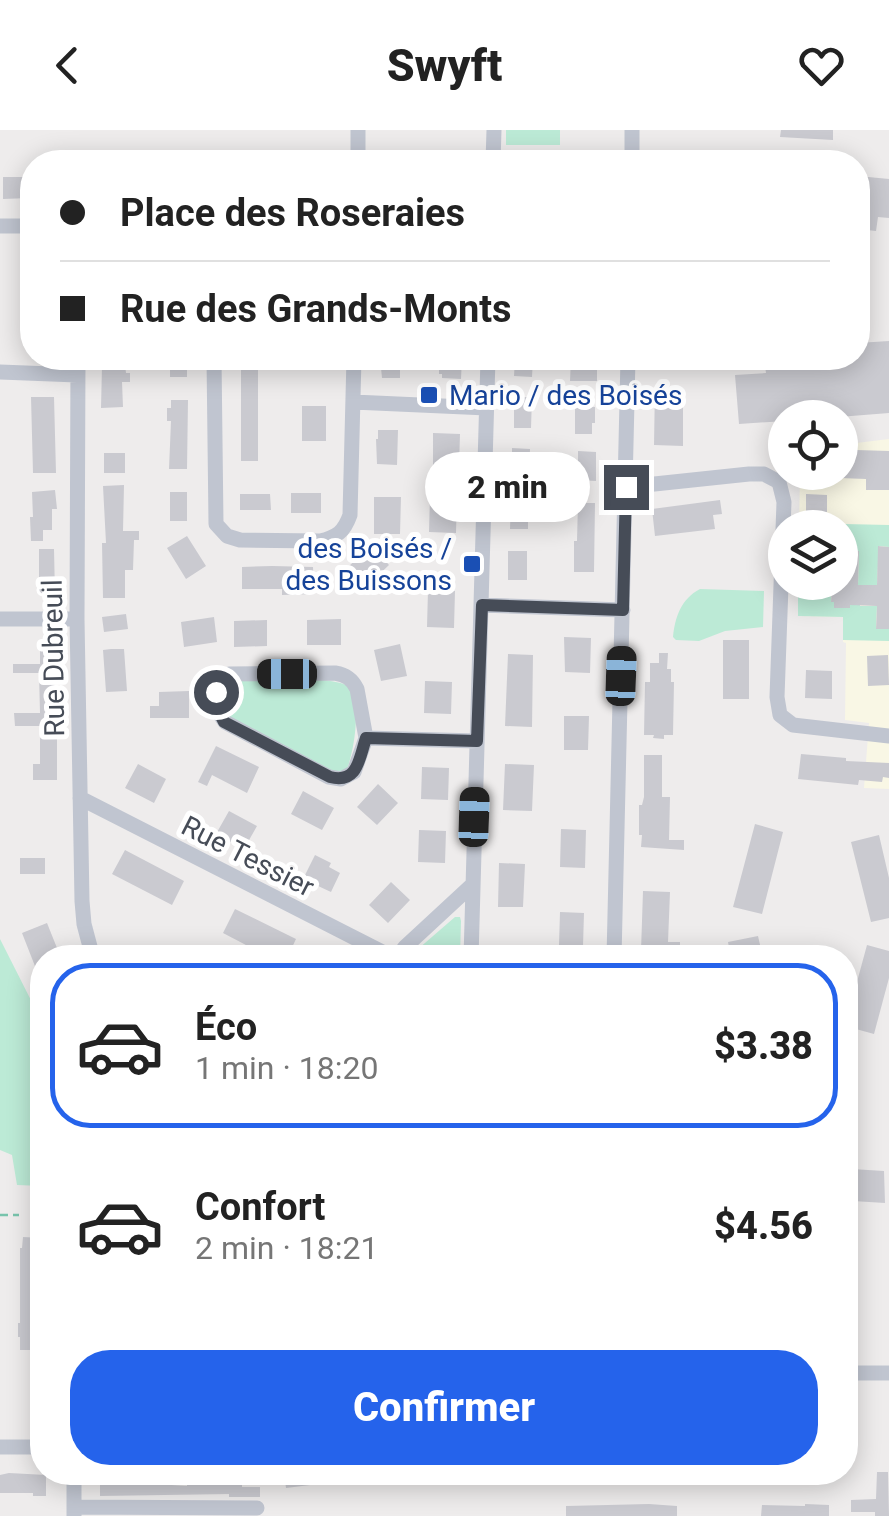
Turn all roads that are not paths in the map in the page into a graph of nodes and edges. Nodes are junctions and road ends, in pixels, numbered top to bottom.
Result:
1 (77, 370) edge
2 (214, 370) edge
3 (353, 370) edge
4 (488, 370) edge
5 (628, 370) edge
6 (0, 372) edge
7 (77, 375) junction
8 (352, 402) junction
9 (487, 408) junction
10 (626, 487) junction
11 (482, 605) junction
12 (623, 610) junction
13 (0, 619) edge
14 (77, 620) junction
15 (889, 736) edge
16 (366, 738) junction
17 (477, 741) junction
18 (80, 798) junction
19 (472, 884) junction
20 (90, 945) edge
21 (370, 945) edge
22 (406, 945) edge
23 (470, 945) edge
24 (614, 945) edge
25 (858, 1373) edge
26 (889, 1373) edge
27 (0, 1447) edge
28 (30, 1447) edge
29 (74, 1485) edge
30 (257, 1508) dead end
31 (74, 1511) edge

1 - 7 street, Rue Dubreuil
2 - 8 street
3 - 8 street
4 - 9 street
5 - 10 street
6 - 7 street
7 - 14 street, Rue Dubreuil
8 - 9 street
9 - 11 street
10 - 12 street
10 - 15 street
11 - 12 street
11 - 17 street
12 - 24 street
13 - 14 street
14 - 18 street, Rue Dubreuil
16 - 16 street
16 - 17 street
17 - 19 street
18 - 20 street, Rue Dubreuil
18 - 21 street, Rue Tessier
19 - 22 street
19 - 23 street
25 - 26 street
27 - 28 street
29 - 31 street
30 - 31 street

